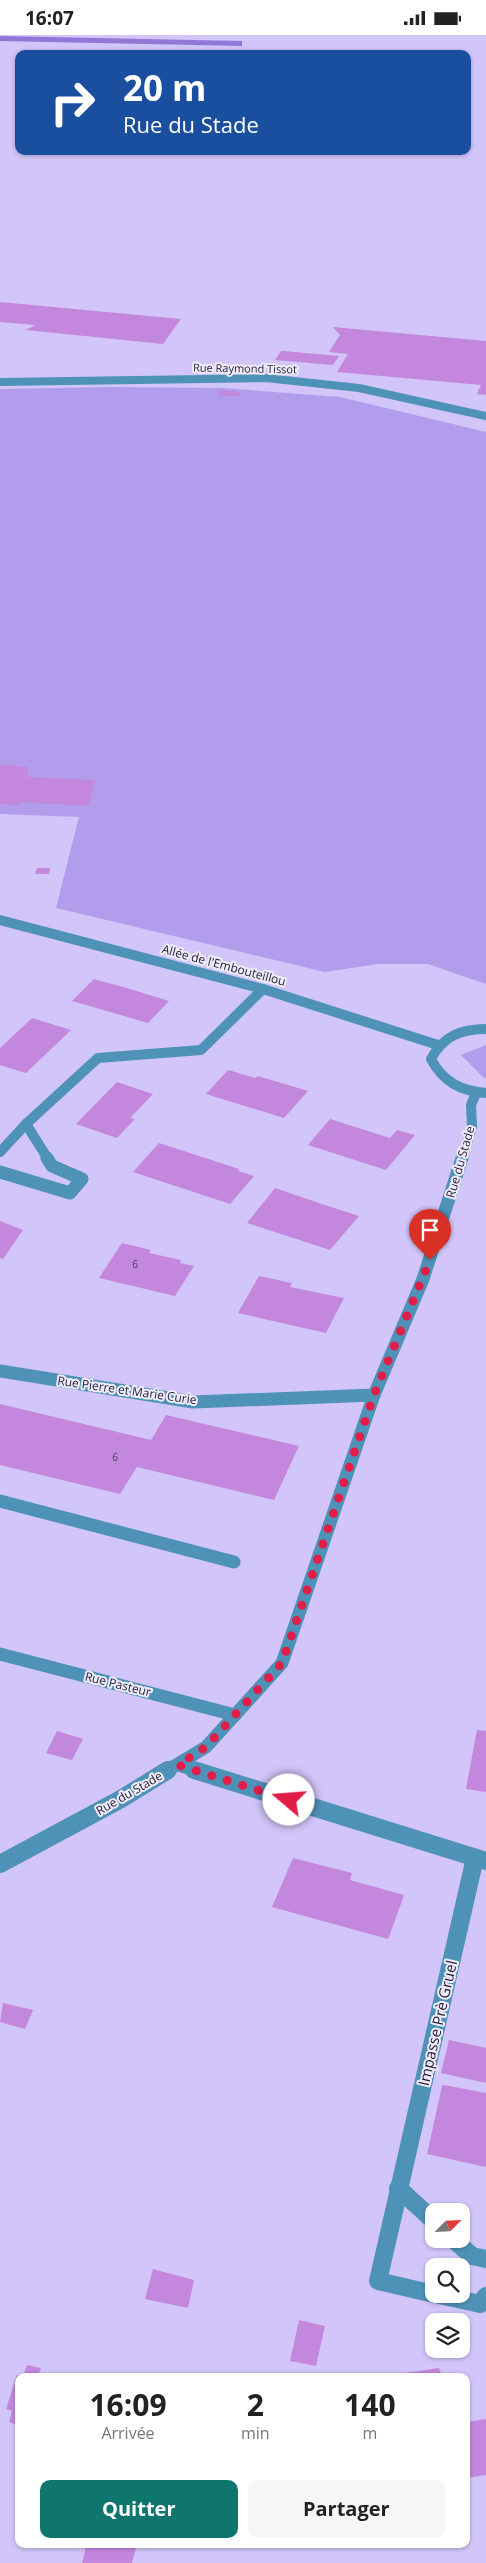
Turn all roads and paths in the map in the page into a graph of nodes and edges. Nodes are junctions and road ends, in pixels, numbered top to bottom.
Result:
1 (0, 382) edge
2 (486, 416) edge
3 (0, 920) edge
4 (263, 989) junction
5 (486, 1029) edge
6 (438, 1045) junction
7 (481, 1093) edge
8 (26, 1124) junction
9 (0, 1153) edge
10 (0, 1172) edge
11 (0, 1371) edge
12 (374, 1395) junction
13 (0, 1501) edge
14 (234, 1562) dead end
15 (0, 1654) edge
16 (235, 1715) junction
17 (178, 1765) junction
18 (481, 1860) edge
19 (0, 1864) edge
20 (398, 2188) junction
21 (425, 2213) edge
22 (463, 2248) edge
23 (486, 2259) edge
24 (425, 2292) edge
25 (486, 2296) edge
26 (470, 2301) edge

1 - 2 street, Rue Raymond Tissot
3 - 4 street, Allée de l'Embouteillou
4 - 6 street, Allée de l'Embouteillou
4 - 8 street
5 - 6 street
6 - 7 street
7 - 12 street, Rue du Stade
8 - 9 street
8 - 10 street
11 - 12 street, Rue Pierre et Marie Curie
12 - 16 street, Rue du Stade
13 - 14 street
15 - 16 street, Rue Pasteur
16 - 17 street, Rue du Stade
17 - 18 street, Impasse Prè Gruel
17 - 19 street, Rue du Stade
18 - 20 street, Impasse Prè Gruel
20 - 21 street
20 - 24 street, Impasse Prè Gruel
22 - 23 street
25 - 26 street, Impasse Prè Gruel

